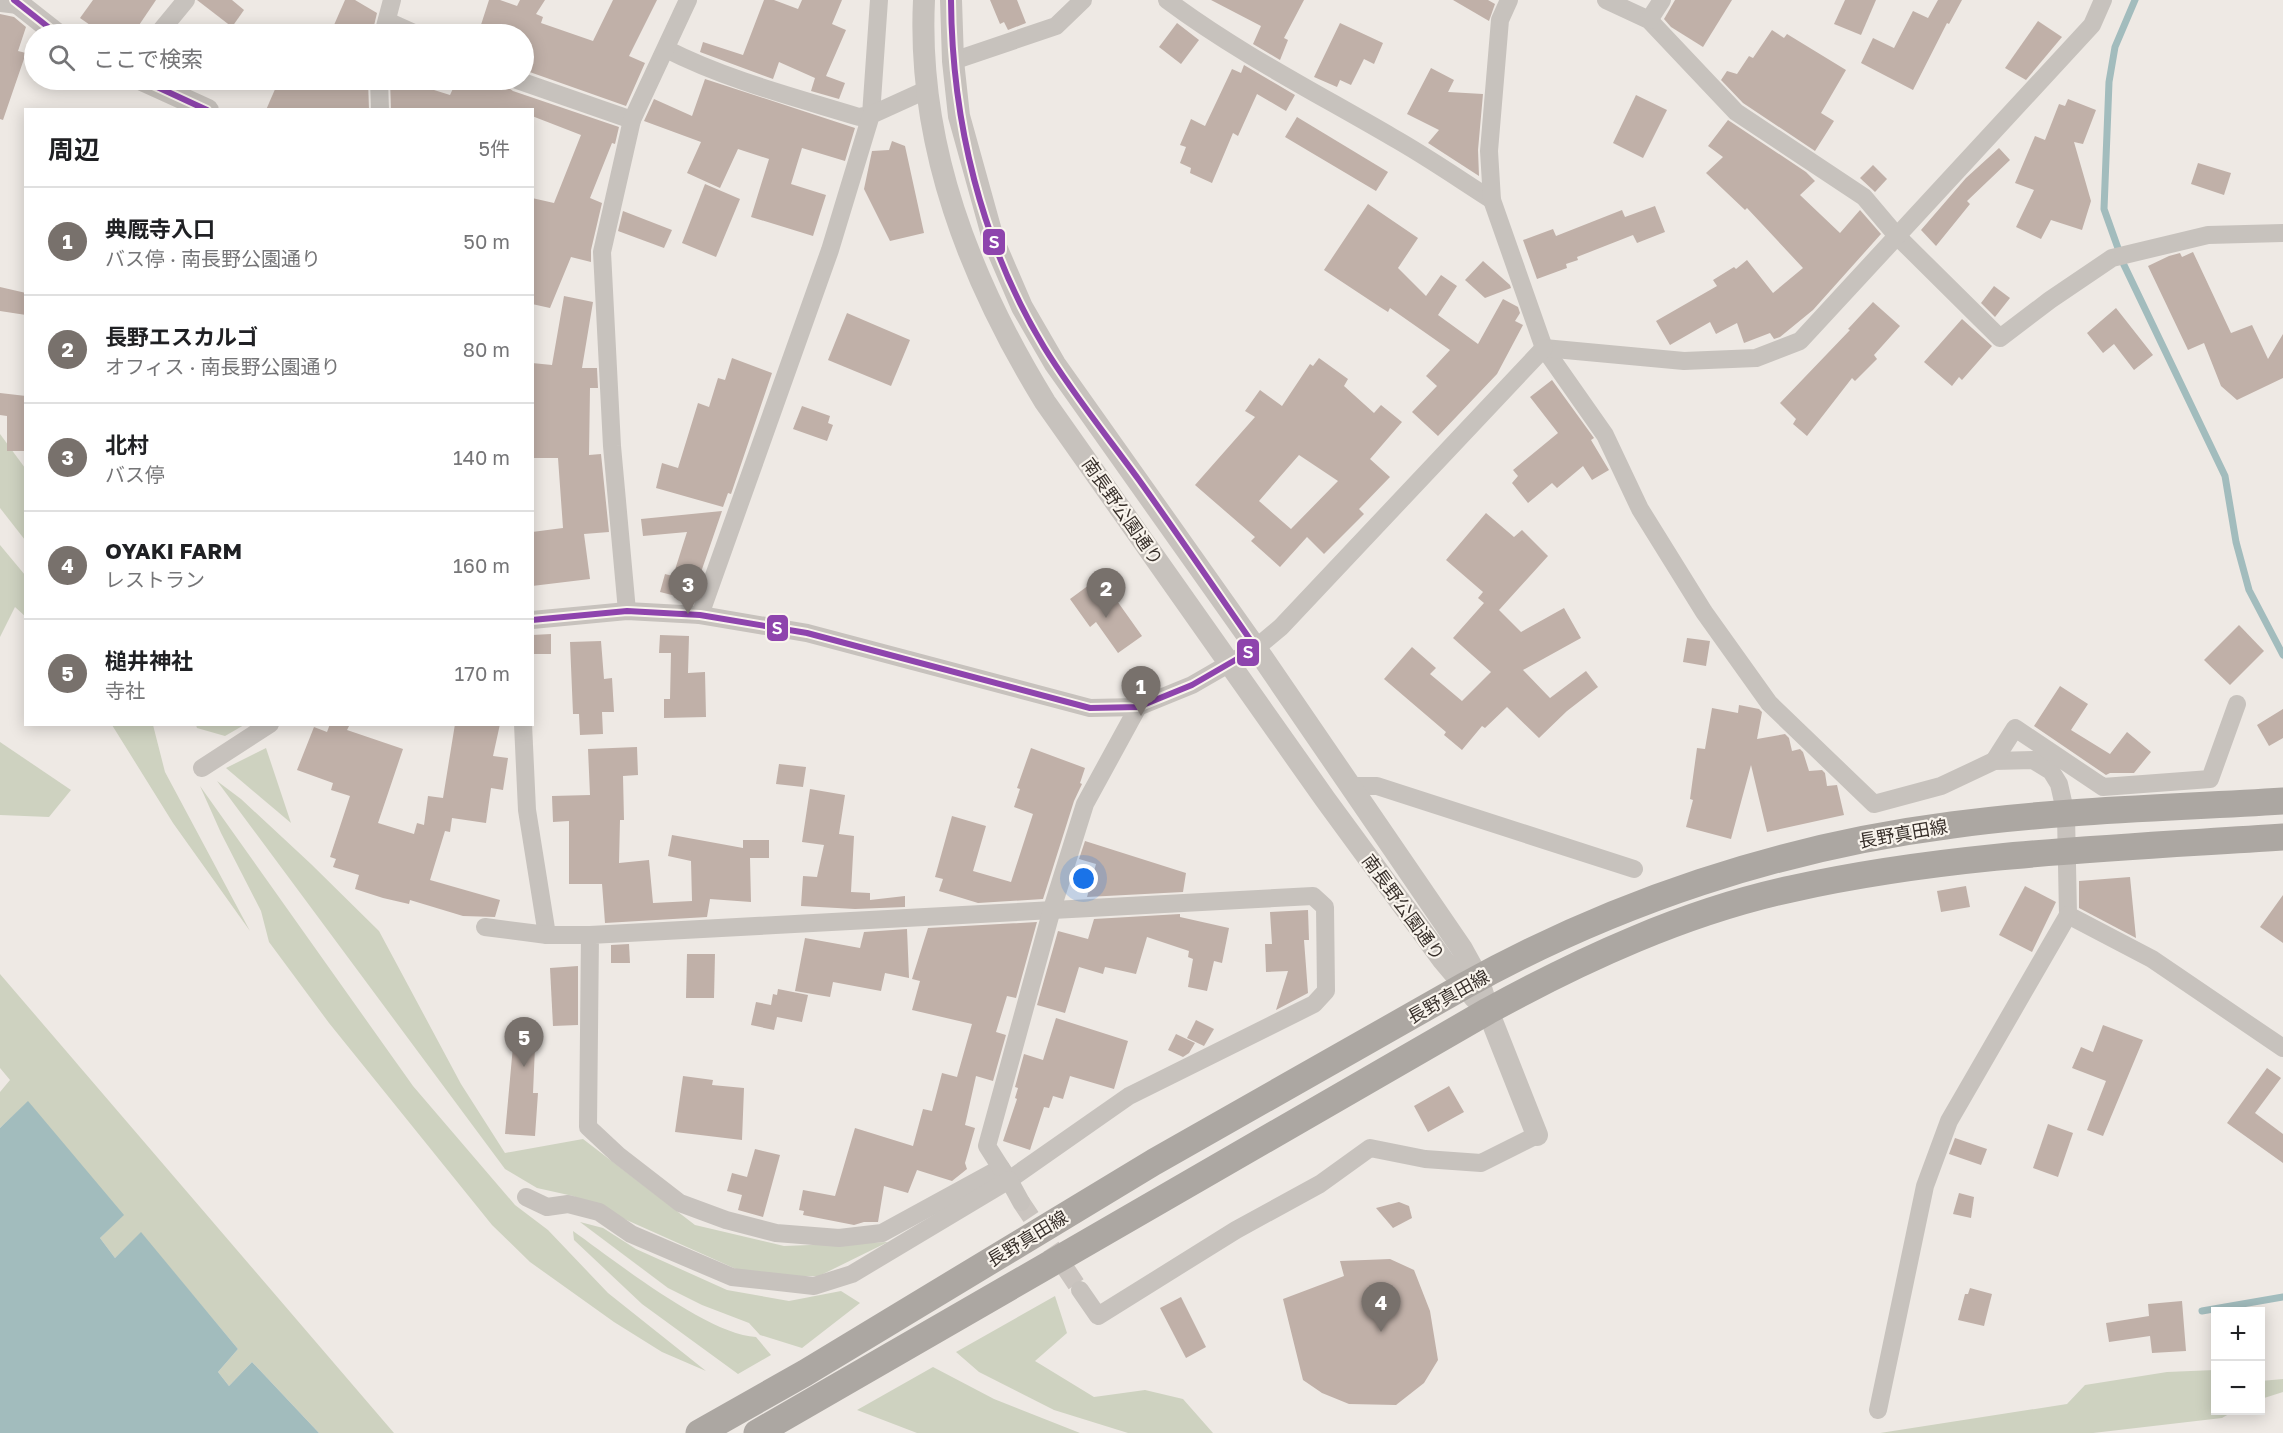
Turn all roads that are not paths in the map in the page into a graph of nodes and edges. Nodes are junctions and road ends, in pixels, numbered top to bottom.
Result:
1 (186, 0) edge
2 (392, 0) edge
3 (688, 0) edge
4 (879, 0) edge
5 (924, 0) edge
6 (951, 0) edge
7 (1083, 0) edge
8 (1167, 0) edge
9 (1509, 0) edge
10 (1606, 0) edge
11 (1662, 0) edge
12 (2103, 0) edge
13 (11, 3) edge
14 (1649, 20) junction
15 (42, 24) edge
16 (166, 24) edge
17 (386, 24) edge
18 (666, 49) junction
19 (953, 61) junction
20 (534, 86) edge
21 (164, 90) edge
22 (379, 90) edge
23 (926, 90) junction
24 (204, 108) edge
25 (380, 108) edge
26 (871, 115) junction
27 (632, 120) junction
28 (1492, 200) junction
29 (2283, 233) edge
30 (1897, 236) junction
31 (1544, 348) junction
32 (627, 611) junction
33 (700, 615) junction
34 (534, 620) edge
35 (1256, 648) junction
36 (1230, 664) junction
37 (2237, 704) dead end
38 (1138, 706) junction
39 (267, 726) edge
40 (523, 726) edge
41 (2048, 760) junction
42 (1994, 761) junction
43 (202, 768) dead end
44 (1351, 786) junction
45 (2210, 792) junction
46 (2104, 800) junction
47 (2283, 801) edge
48 (2066, 815) junction
49 (2283, 837) edge
50 (2067, 852) junction
51 (1634, 869) dead end
52 (1052, 909) junction
53 (2068, 915) junction
54 (485, 927) dead end
55 (547, 935) junction
56 (590, 935) junction
57 (1471, 982) junction
58 (1488, 1011) junction
59 (2283, 1048) edge
60 (1537, 1135) joint
61 (1005, 1174) junction
62 (526, 1197) dead end
63 (1021, 1202) tunnel mouth
64 (1080, 1290) tunnel mouth
65 (1878, 1410) dead end
66 (699, 1433) edge
67 (757, 1433) edge

1 - 16 street
2 - 17 street
3 - 18 street
4 - 26 street
5 - 23 street, 南長野公園通り
6 - 19 street, 南長野公園通り
7 - 19 street
8 - 28 street
9 - 28 street
10 - 14 street
11 - 14 street
12 - 30 street
13 - 15 street
14 - 30 street
18 - 26 street
18 - 27 street
19 - 35 street, 南長野公園通り
20 - 27 street
21 - 24 street
22 - 25 street
23 - 26 street
23 - 36 street, 南長野公園通り
26 - 33 street
27 - 32 street
28 - 31 street
29 - 30 street
30 - 31 street
31 - 35 street
31 - 42 street
32 - 33 street
32 - 34 street
33 - 38 street
35 - 36 street
35 - 44 street, 南長野公園通り
36 - 38 street
36 - 57 street, 南長野公園通り
37 - 45 street
38 - 52 street
39 - 43 street
40 - 55 street
41 - 42 street
41 - 42 street
41 - 46 street
41 - 48 street
44 - 51 street
44 - 57 street, 南長野公園通り
45 - 46 main road, 長野真田線
45 - 47 main road, 長野真田線
46 - 48 main road, 長野真田線
48 - 50 street
48 - 57 main road, 長野真田線
49 - 50 main road, 長野真田線
50 - 53 street
50 - 58 main road, 長野真田線
52 - 56 street
52 - 61 street
52 - 61 street
53 - 59 street
53 - 65 street
54 - 55 street
55 - 56 street
56 - 61 street
57 - 58 street, 南長野公園通り
57 - 66 main road, 長野真田線
58 - 60 street
58 - 67 main road, 長野真田線
60 - 64 street
61 - 62 street
61 - 63 street

